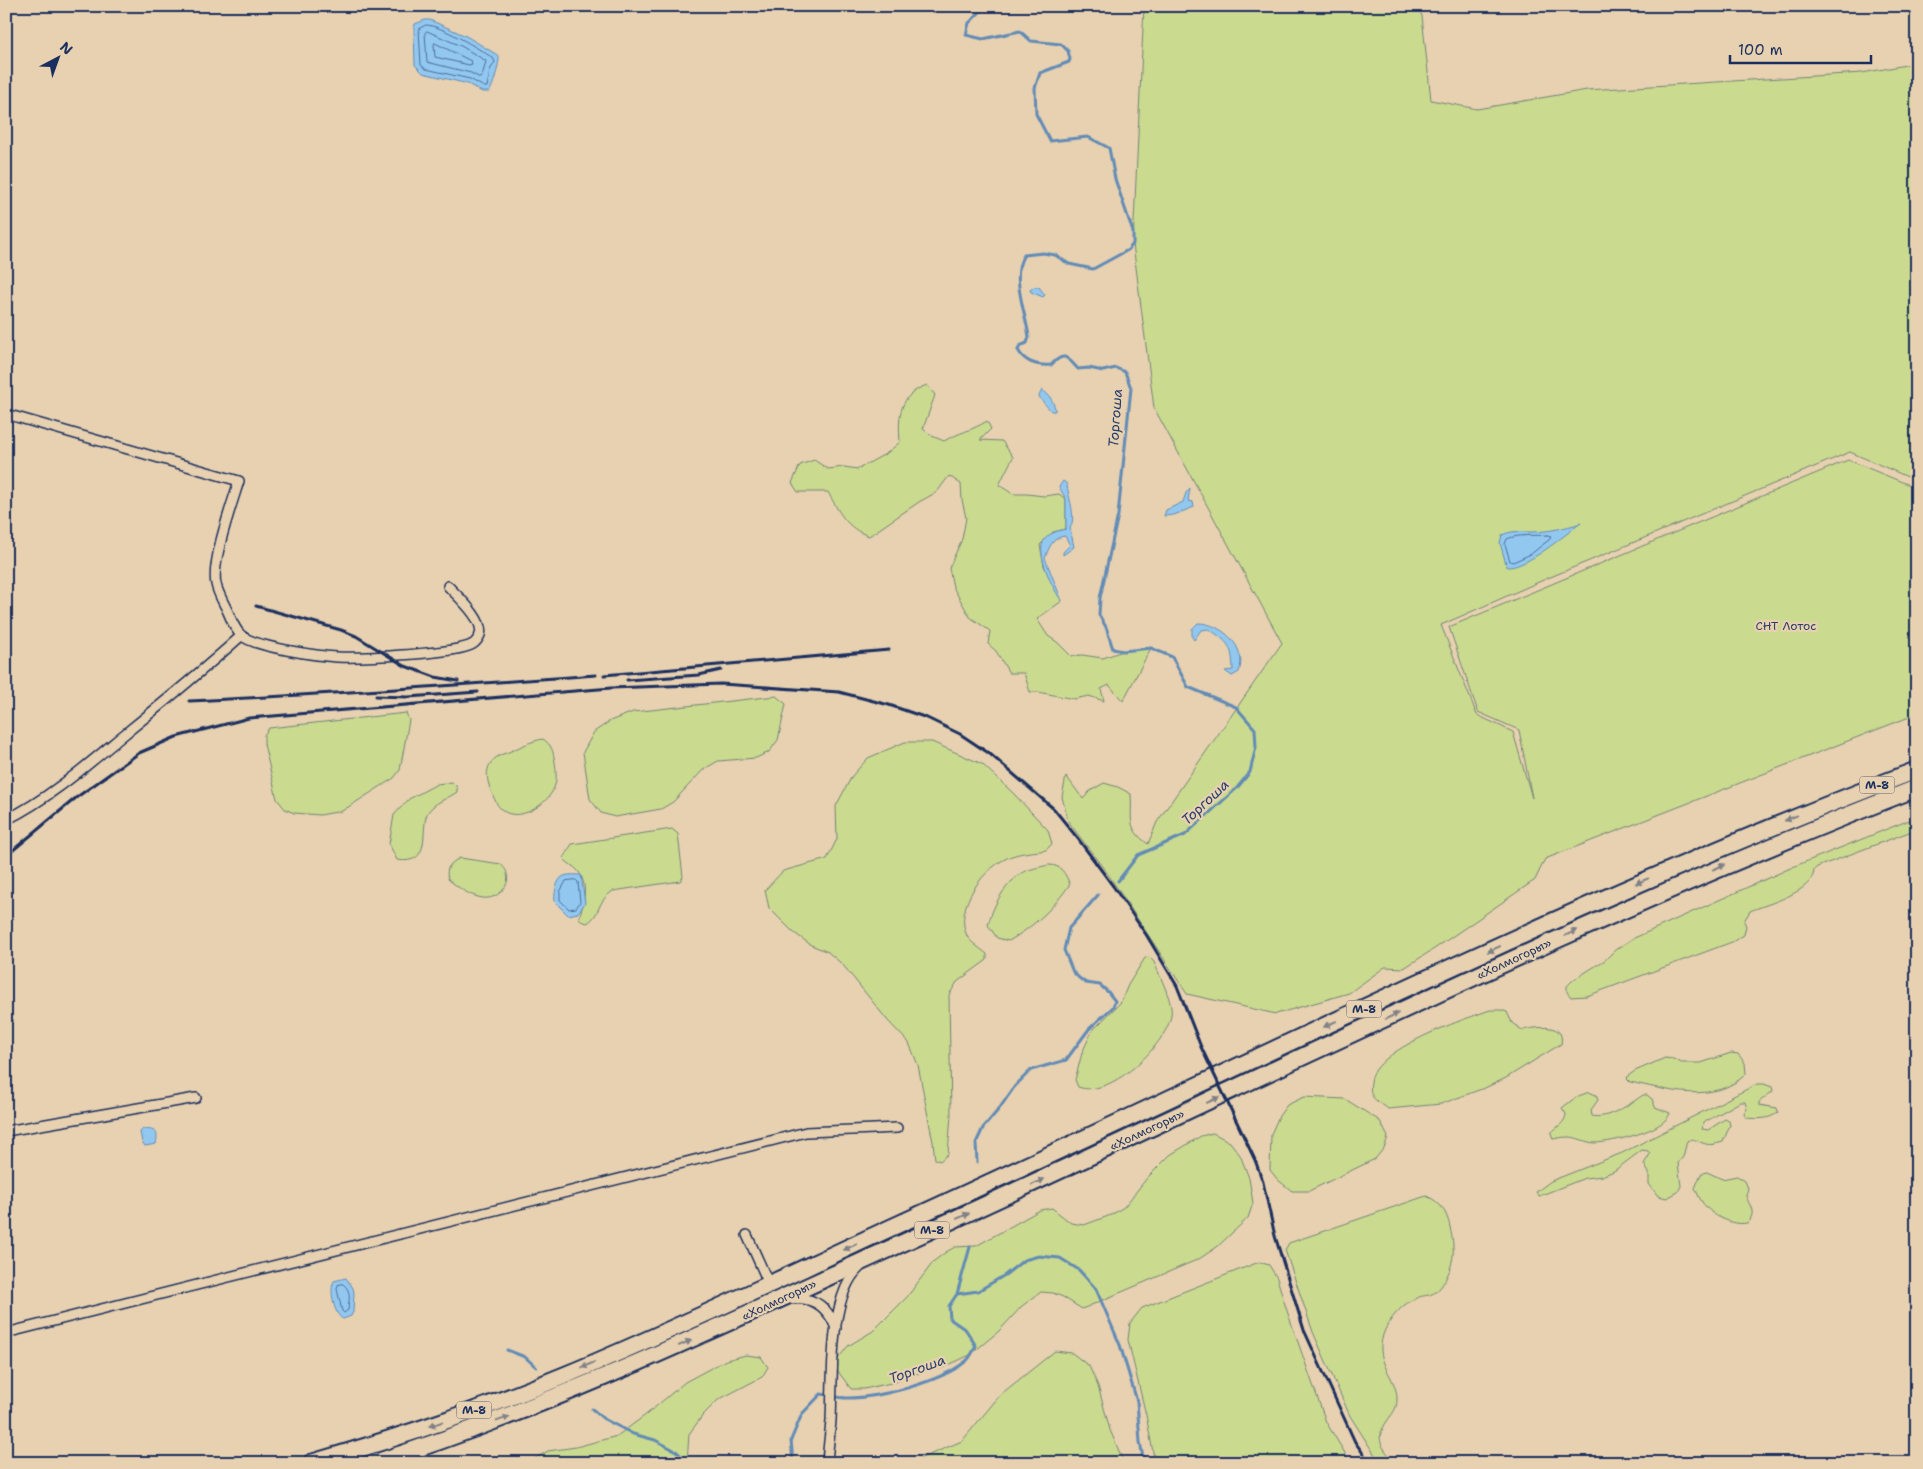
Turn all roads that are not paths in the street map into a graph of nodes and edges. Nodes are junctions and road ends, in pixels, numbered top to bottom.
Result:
1 (6, 414) edge
2 (448, 586) dead end
3 (241, 636) junction
4 (1917, 770) edge
5 (1917, 788) edge
6 (6, 820) edge
7 (196, 1098) dead end
8 (897, 1128) dead end
9 (6, 1131) edge
10 (747, 1235) dead end
11 (871, 1258) junction
12 (769, 1284) junction
13 (780, 1300) junction
14 (836, 1328) junction
15 (6, 1333) edge
16 (311, 1463) edge
17 (374, 1463) edge
18 (828, 1463) edge

1 - 3 street
2 - 3 street
3 - 6 street
4 -> 12 highway, «Холмогоры» / М-8
11 -> 5 highway, «Холмогоры» / М-8
7 - 9 street
8 - 15 street
10 - 12 street
11 - 13 highway, «Холмогоры» / М-8
11 - 14 street
12 -> 16 highway, «Холмогоры» / М-8
13 - 14 street
17 -> 13 highway, «Холмогоры» / М-8
14 - 18 street

